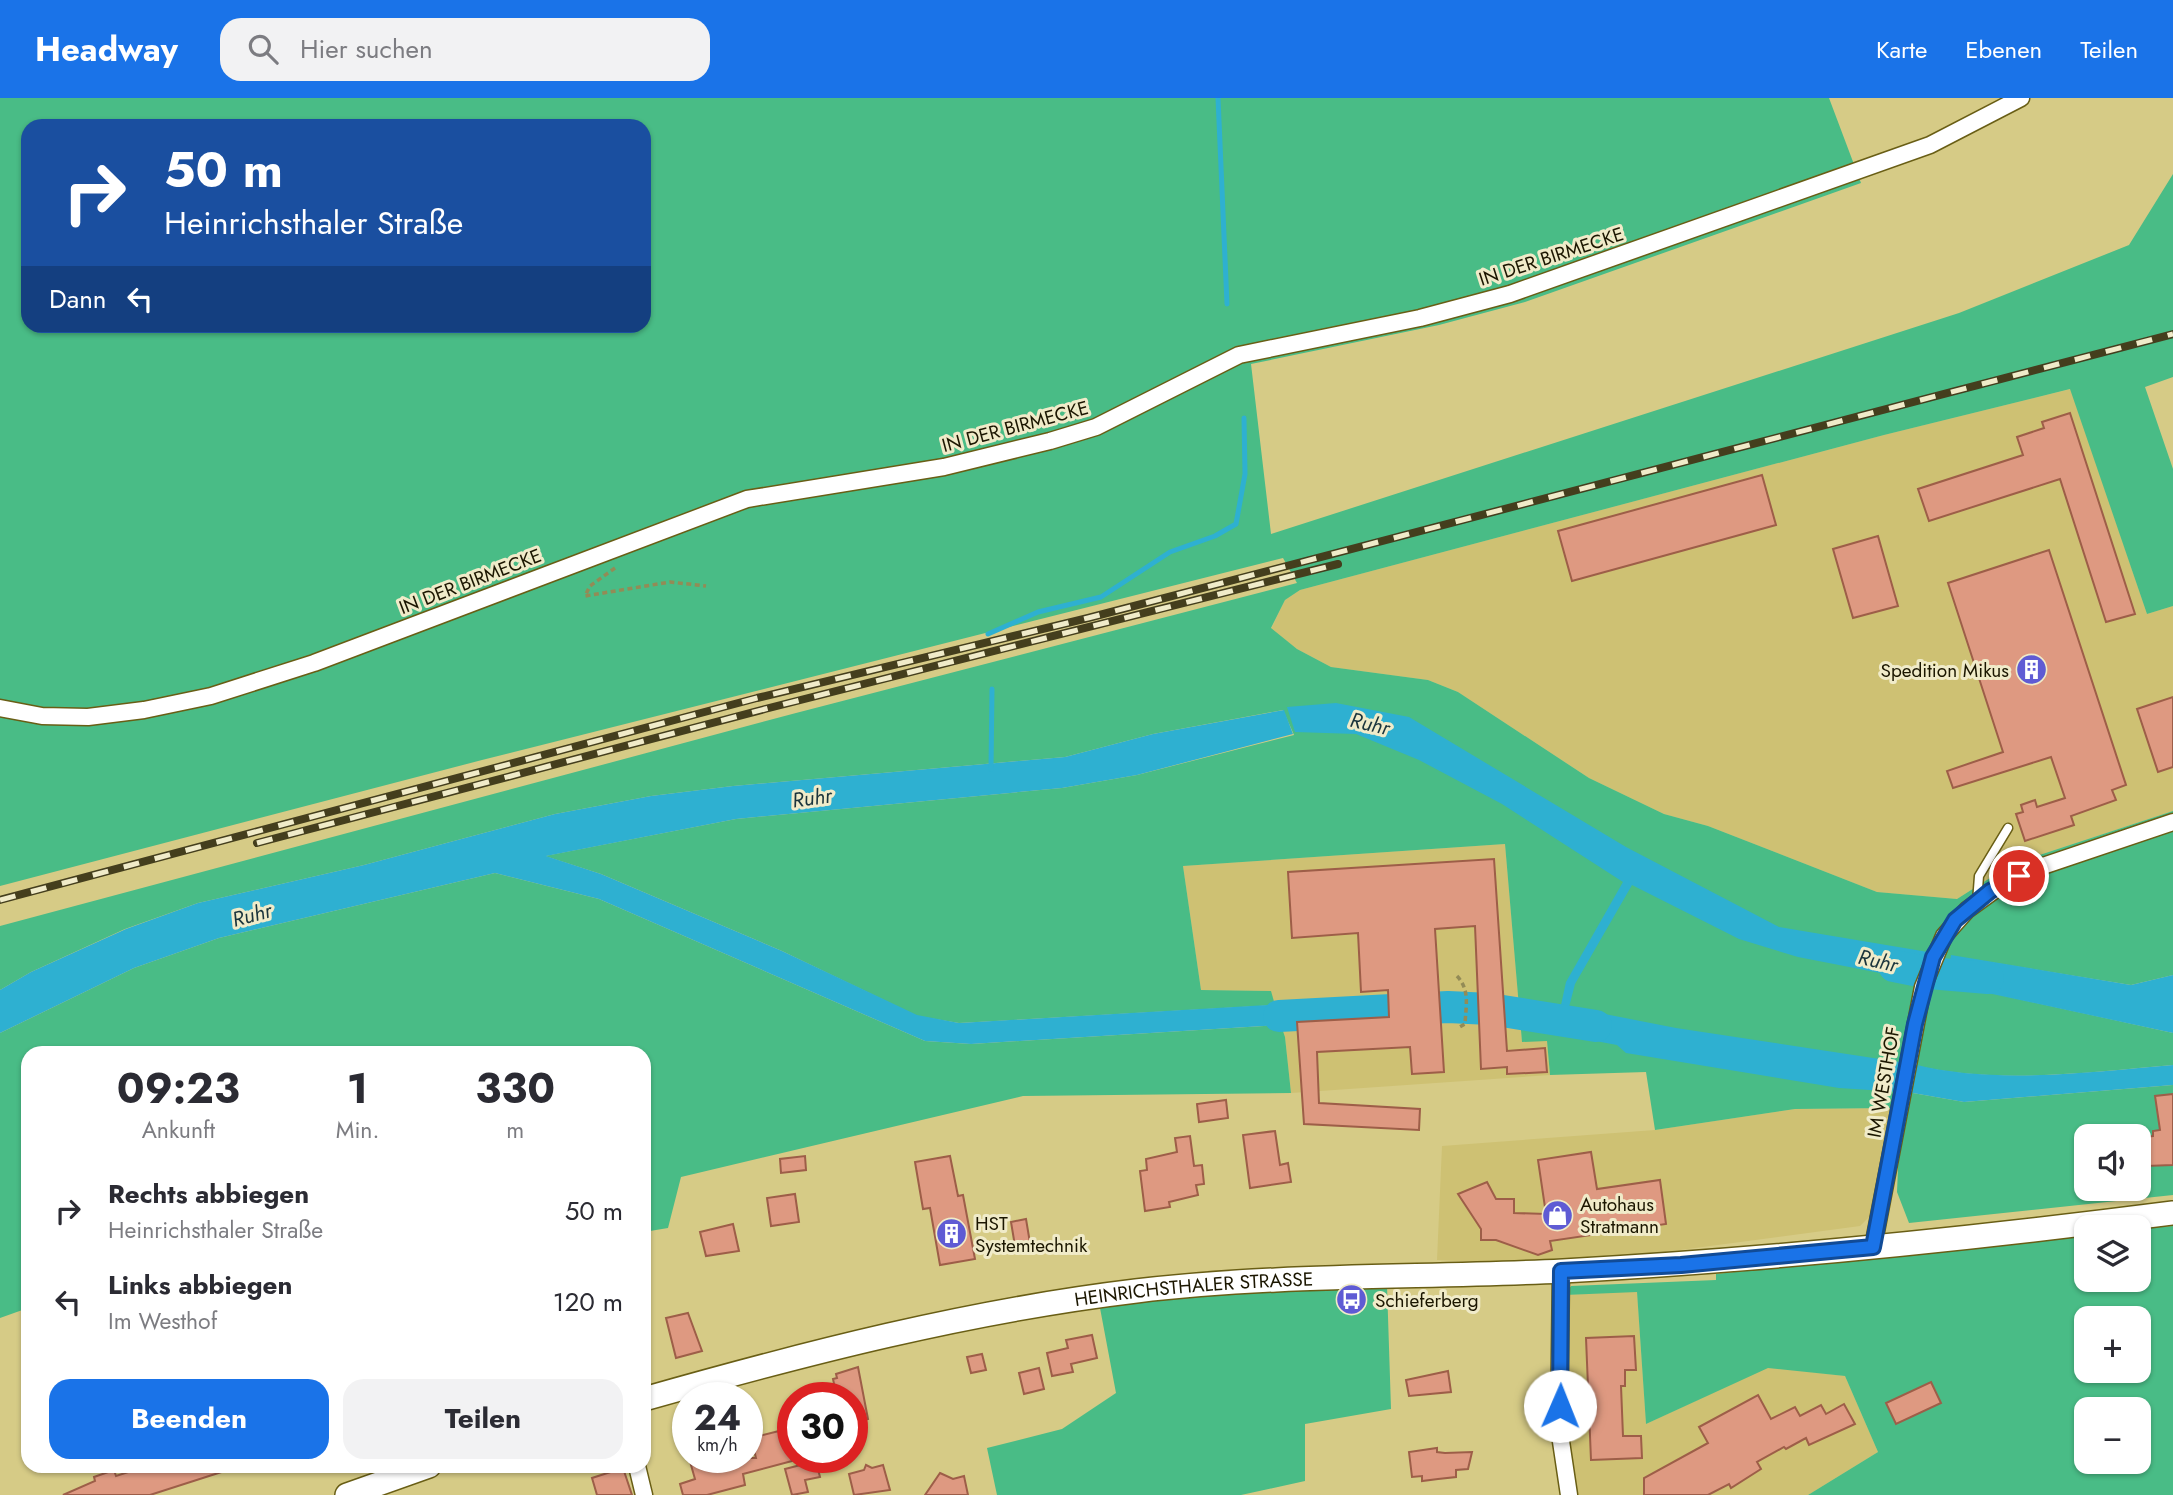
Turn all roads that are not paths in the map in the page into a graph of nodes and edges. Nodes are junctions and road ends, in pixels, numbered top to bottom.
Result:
1 (2021, 98) edge
2 (0, 708) edge
3 (2173, 822) edge
4 (2008, 828) dead end
5 (1976, 901) junction
6 (2173, 1213) edge
7 (1873, 1247) junction
8 (1561, 1271) junction
9 (651, 1397) edge
10 (409, 1473) edge
11 (639, 1473) edge
12 (347, 1495) edge
13 (644, 1495) edge
14 (1569, 1495) edge

1 - 2 street, IN DER BIRMECKE
3 - 5 street, IM WESTHOF
4 - 5 lane
5 - 7 street, IM WESTHOF
6 - 7 main road, HEINRICHSTHALER STRASSE
7 - 8 main road, HEINRICHSTHALER STRASSE
8 - 9 main road, HEINRICHSTHALER STRASSE
8 - 14 street
10 - 12 main road
11 - 13 street

